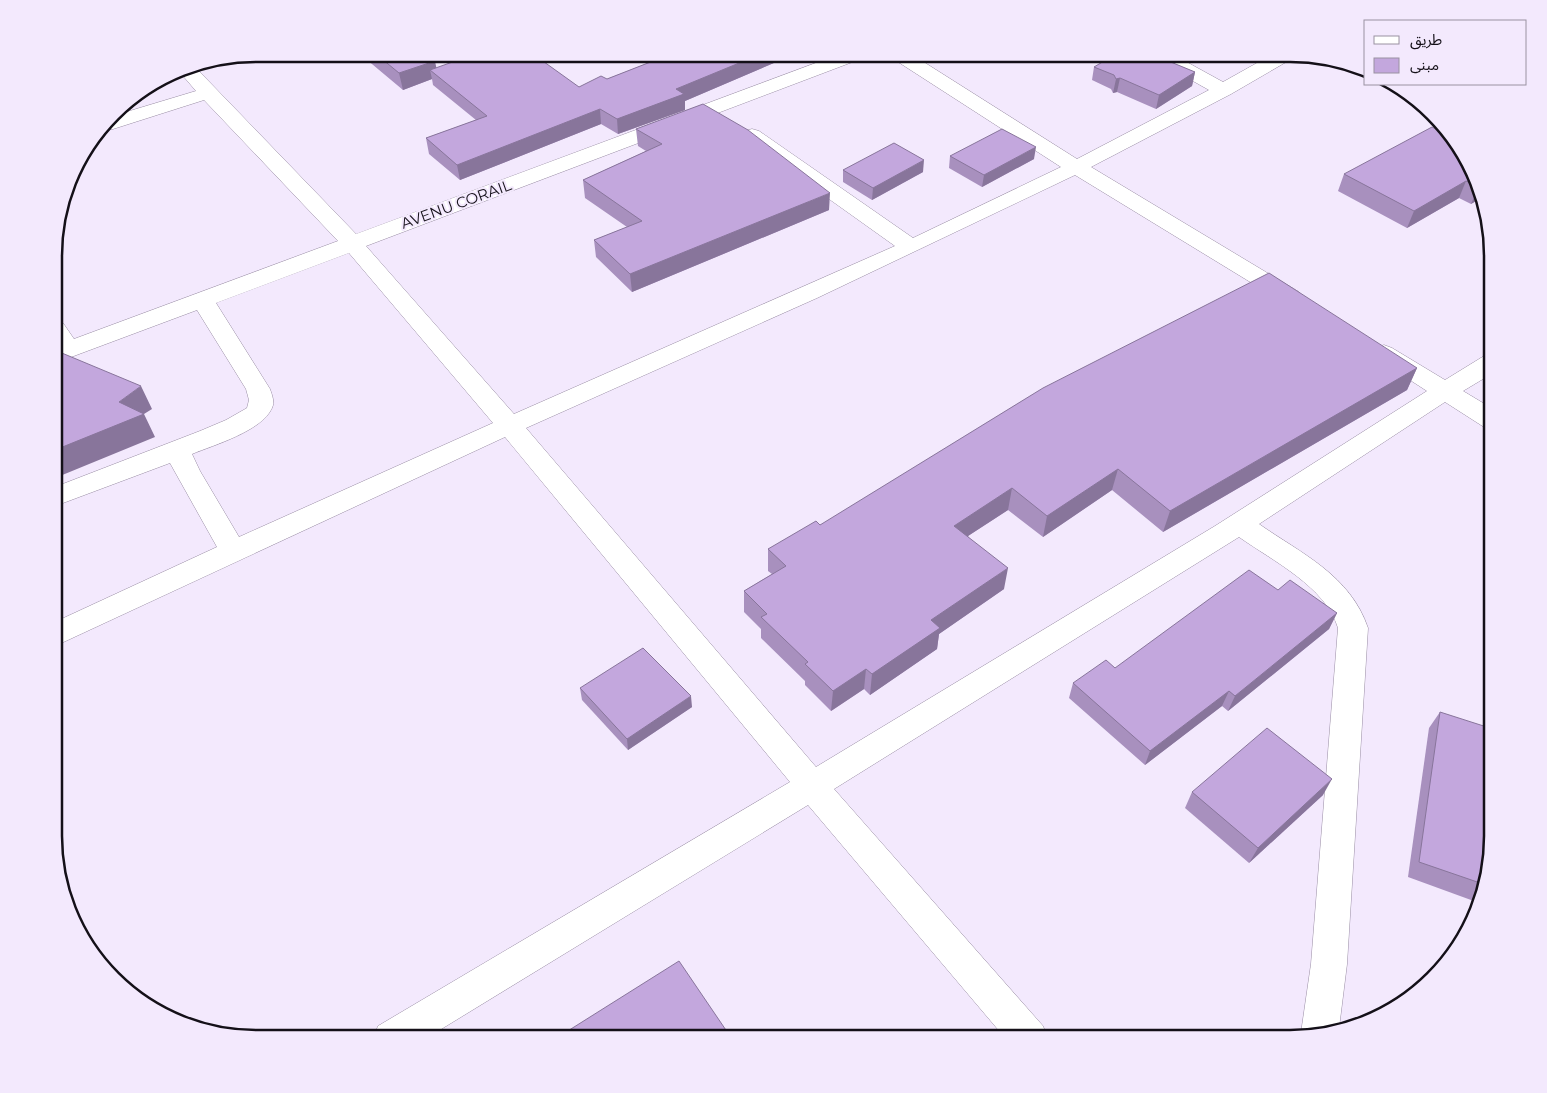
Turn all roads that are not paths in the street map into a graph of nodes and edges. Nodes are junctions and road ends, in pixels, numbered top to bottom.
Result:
1 (840, 62) edge
2 (911, 62) edge
3 (1173, 62) edge
4 (1273, 62) edge
5 (191, 74) edge
6 (1224, 90) junction
7 (208, 93) junction
8 (726, 117) junction
9 (117, 122) edge
10 (1076, 167) junction
11 (352, 243) junction
12 (910, 246) junction
13 (203, 301) junction
14 (1310, 309) edge
15 (1369, 344) edge
16 (62, 353) edge
17 (1484, 367) edge
18 (1444, 390) junction
19 (1484, 415) edge
20 (510, 426) junction
21 (177, 450) junction
22 (62, 495) edge
23 (1240, 524) junction
24 (234, 552) junction
25 (62, 632) edge
26 (813, 786) junction
27 (1321, 1028) edge
28 (406, 1030) edge
29 (1022, 1030) edge

1 - 8 street, AVENU CORAIL
2 - 10 street
3 - 6 street
4 - 6 street
5 - 7 street
6 - 10 street
7 - 9 street
7 - 11 street
8 - 11 street, AVENU CORAIL
8 - 12 street
10 - 12 street
10 - 14 street
11 - 13 street, AVENU CORAIL
11 - 20 street
12 - 20 street
13 - 16 street, AVENU CORAIL
13 - 21 street
15 - 18 street
17 - 18 street
18 - 19 street
18 - 23 street
20 - 24 street
20 - 26 street
21 - 22 street
21 - 24 street
23 - 26 street
23 - 27 street
24 - 25 street
26 - 28 street
26 - 29 street

